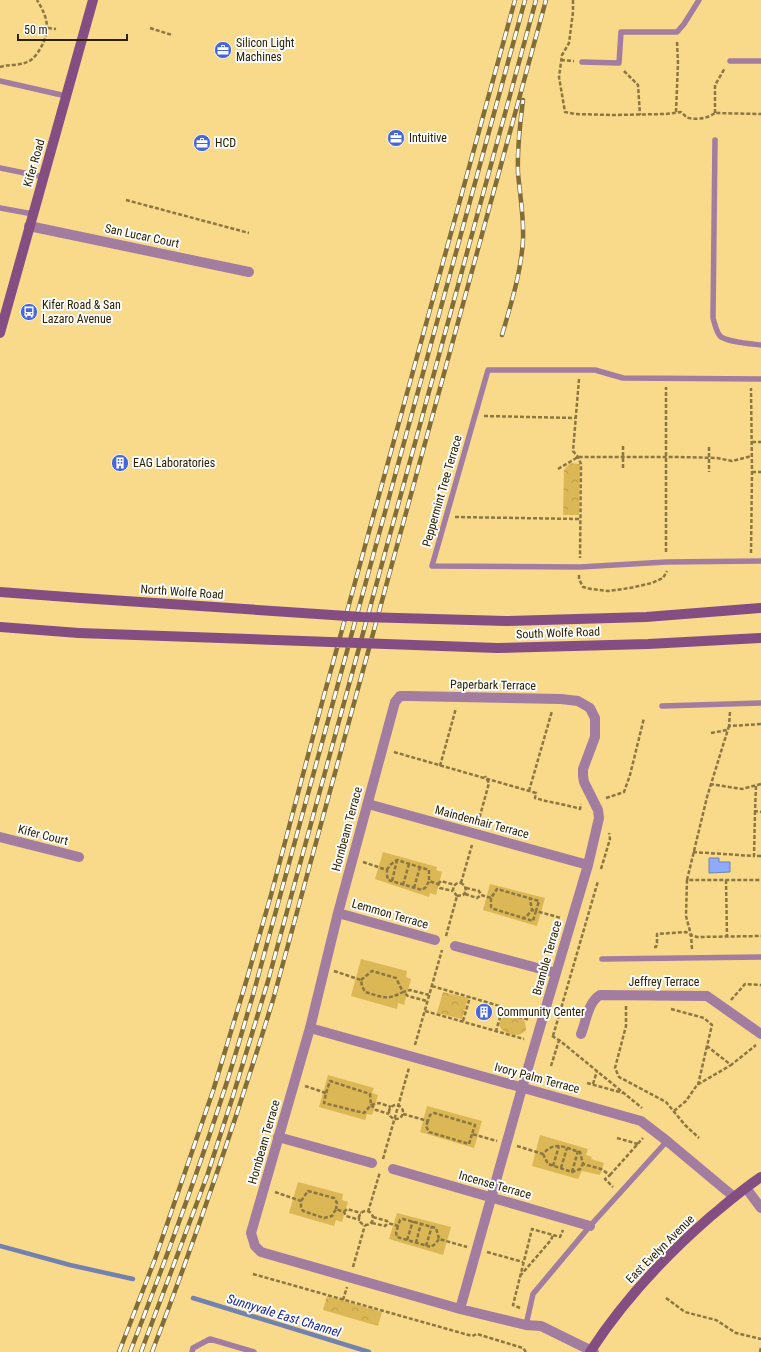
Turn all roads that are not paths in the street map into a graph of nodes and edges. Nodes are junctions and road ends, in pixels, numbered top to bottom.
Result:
1 (93, 0) edge
2 (699, 0) edge
3 (730, 61) road end
4 (761, 61) edge
5 (582, 62) dead end
6 (0, 81) edge
7 (66, 96) junction
8 (715, 140) dead end
9 (0, 168) edge
10 (44, 177) junction
11 (0, 208) edge
12 (33, 214) junction
13 (29, 226) junction
14 (249, 272) dead end
15 (0, 333) edge
16 (761, 345) edge
17 (761, 379) edge
18 (761, 561) edge
19 (0, 592) edge
20 (761, 608) edge
21 (362, 617) joint
22 (0, 627) edge
23 (761, 638) edge
24 (395, 702) joint
25 (761, 703) edge
26 (662, 706) dead end
27 (590, 708) joint
28 (368, 804) junction
29 (0, 838) edge
30 (80, 857) dead end
31 (588, 865) junction
32 (338, 913) junction
33 (435, 940) dead end
34 (455, 946) dead end
35 (761, 957) edge
36 (602, 959) dead end
37 (556, 974) junction
38 (310, 1028) junction
39 (581, 1034) dead end
40 (761, 1034) edge
41 (522, 1088) junction
42 (278, 1136) junction
43 (667, 1141) junction
44 (372, 1163) dead end
45 (393, 1169) dead end
46 (761, 1177) edge
47 (746, 1188) junction
48 (491, 1197) junction
49 (734, 1197) junction
50 (761, 1208) edge
51 (590, 1226) junction
52 (460, 1309) junction
53 (526, 1325) junction
54 (192, 1352) edge
55 (254, 1352) edge
56 (592, 1352) edge

1 - 7 main road, Kifer Road
2 - 5 lane
3 - 4 lane
6 - 7 lane
7 - 10 main road, Kifer Road
8 - 16 lane
9 - 10 lane
10 - 12 main road, Kifer Road
11 - 12 lane
12 - 13 main road, Kifer Road
13 - 14 street, San Lucar Court
13 - 15 main road, Kifer Road
17 - 18 lane, Peppermint Tree Terrace
19 - 21 main road, North Wolfe Road, bridge
20 - 21 main road, South Wolfe Road, bridge
22 - 23 main road, South Wolfe Road, bridge
24 - 27 street, Paperbark Terrace
24 - 28 street, Hornbeam Terrace
25 - 26 lane
27 - 31 street, Bramble Terrace
28 - 31 street, Maindenhair Terrace
28 - 32 street, Hornbeam Terrace
29 - 30 street, Kifer Court
31 - 37 street, Bramble Terrace
32 - 33 street, Lemmon Terrace
32 - 38 street, Hornbeam Terrace
34 - 37 street
35 - 36 lane
37 - 41 street, Bramble Terrace
38 - 41 street, Ivory Palm Terrace
38 - 42 street, Hornbeam Terrace
39 - 40 street, Jeffrey Terrace
41 - 43 street, Ivory Palm Terrace
41 - 48 street, Bramble Terrace
42 - 44 street
42 - 52 street, Hornbeam Terrace
43 - 49 street, Ivory Palm Terrace
43 - 51 lane
45 - 48 street, Incense Terrace
46 - 47 main road, East Evelyn Avenue
47 - 49 main road, East Evelyn Avenue
47 - 50 street
48 - 51 street, Incense Terrace
48 - 52 street, Bramble Terrace
49 - 56 main road, East Evelyn Avenue
51 - 53 lane
52 - 53 street, Hornbeam Terrace
53 - 56 street, Hornbeam Terrace
54 - 55 lane

